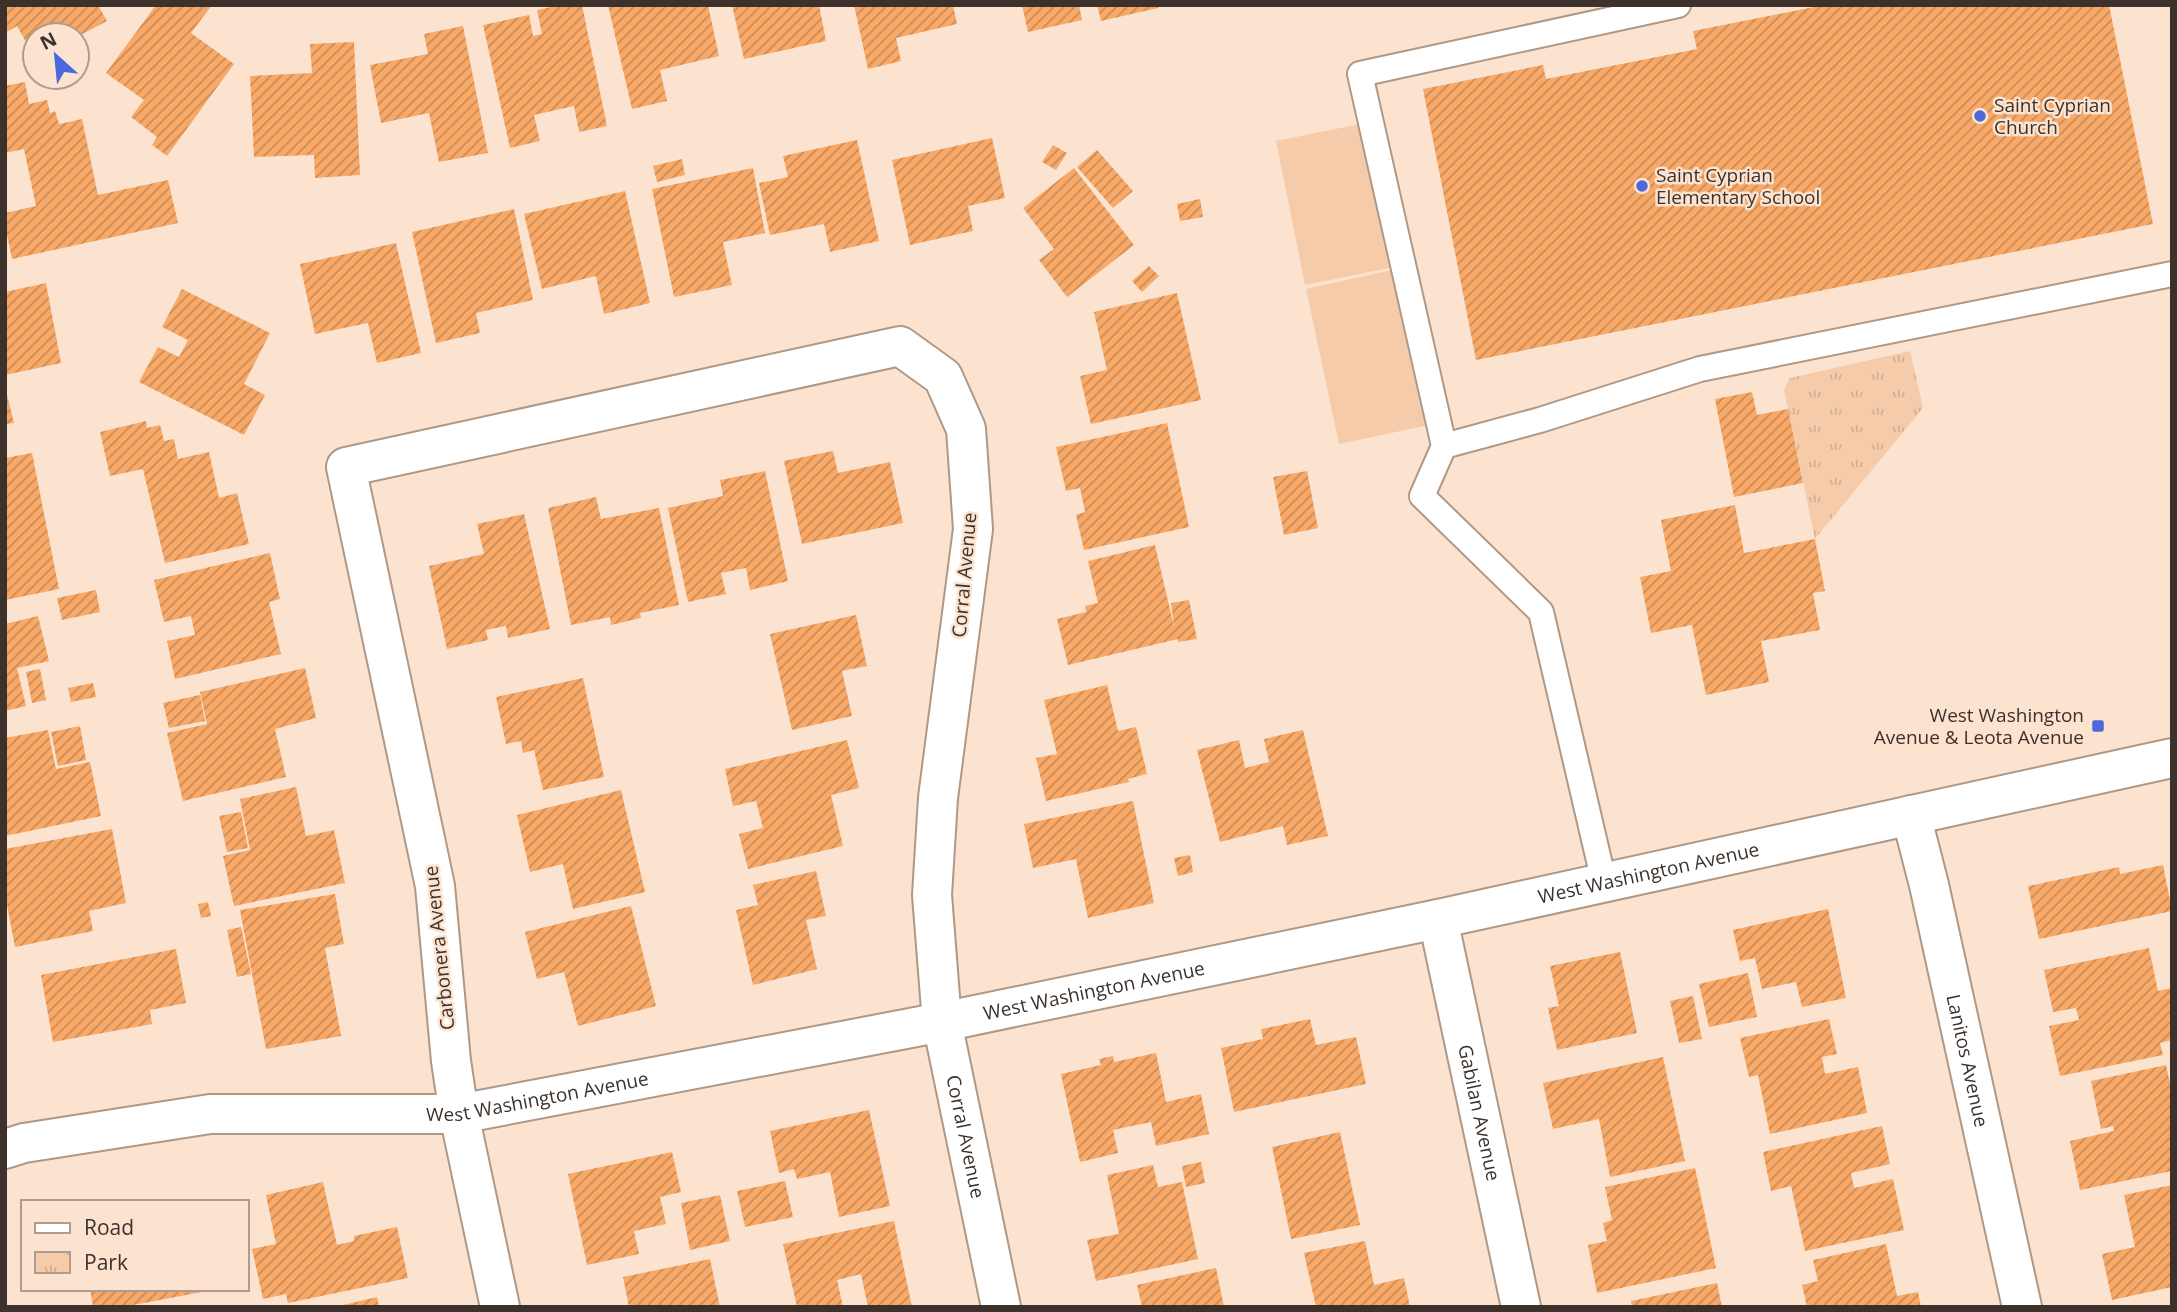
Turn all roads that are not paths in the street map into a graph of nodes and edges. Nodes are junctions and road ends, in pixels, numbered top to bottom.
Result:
1 (1678, 5) edge
2 (2172, 274) edge
3 (1444, 446) junction
4 (346, 467) joint
5 (2172, 758) edge
6 (1910, 815) junction
7 (1604, 882) junction
8 (1438, 919) junction
9 (942, 1022) junction
10 (459, 1114) junction
11 (5, 1149) edge
12 (500, 1307) edge
13 (1001, 1307) edge
14 (1521, 1307) edge
15 (2022, 1307) edge

1 - 3 lane
2 - 3 lane
3 - 7 lane
4 - 9 street, Corral Avenue
4 - 10 street, Carbonera Avenue
5 - 6 street, West Washington Avenue
6 - 7 street, West Washington Avenue
6 - 15 street, Lanitos Avenue
7 - 8 street, West Washington Avenue
8 - 9 street, West Washington Avenue
8 - 14 street, Gabilan Avenue
9 - 10 street, West Washington Avenue
9 - 13 street, Corral Avenue
10 - 11 street, West Washington Avenue
10 - 12 street, Carbonera Avenue

